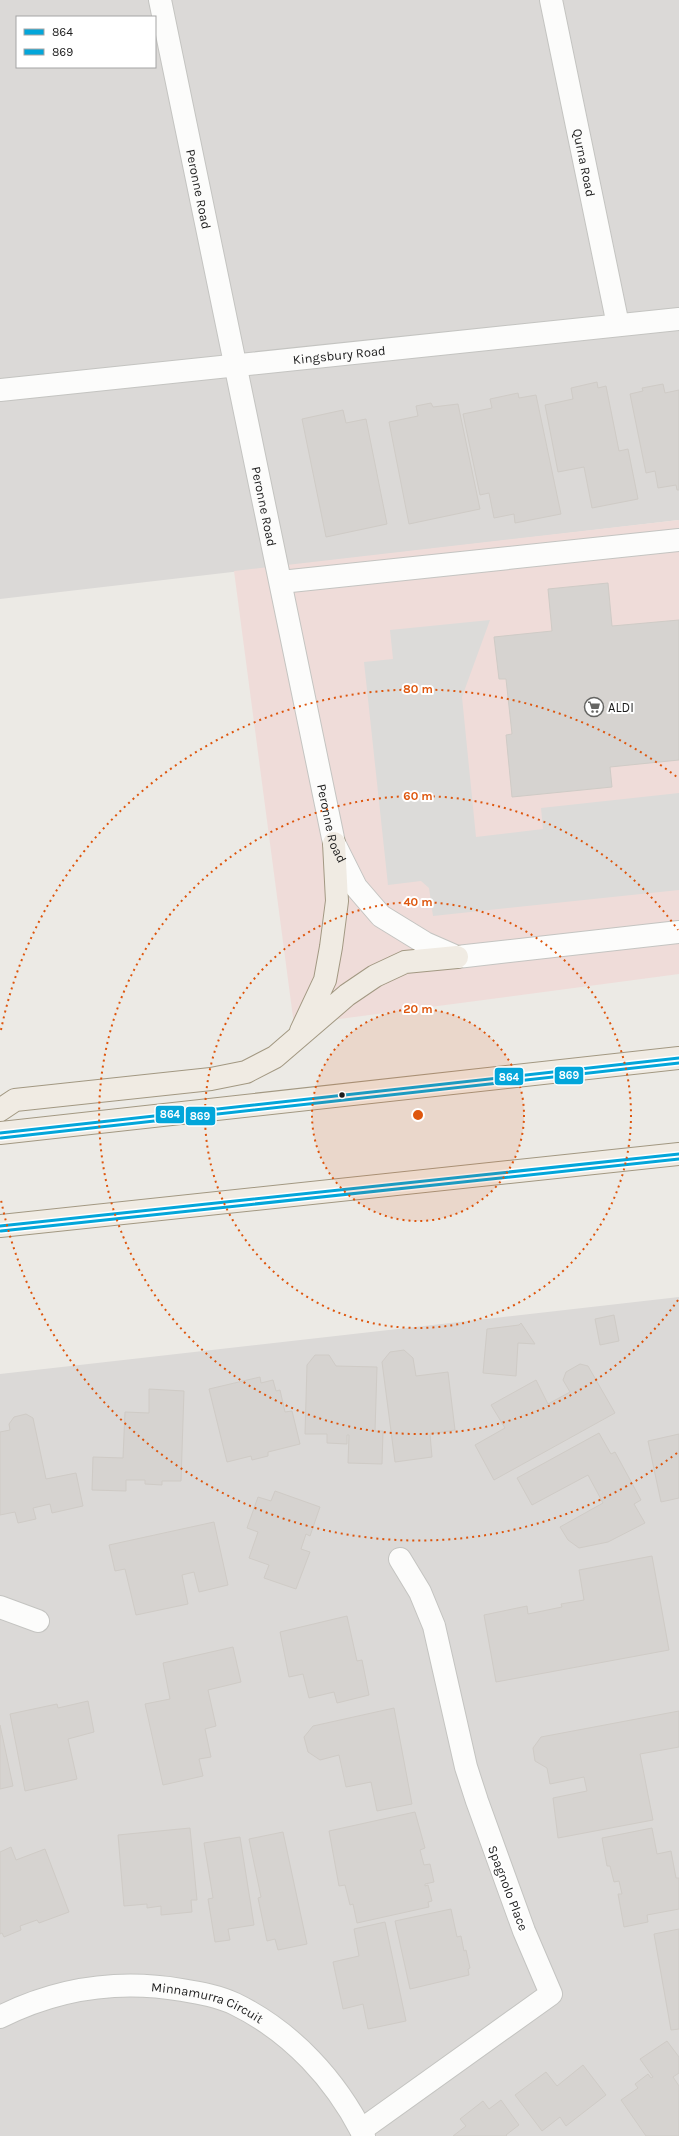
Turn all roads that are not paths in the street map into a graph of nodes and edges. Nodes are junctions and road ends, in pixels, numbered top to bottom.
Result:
1 (160, 0) edge
2 (551, 0) edge
3 (679, 319) edge
4 (618, 325) junction
5 (236, 364) junction
6 (0, 390) edge
7 (679, 540) edge
8 (281, 582) junction
9 (334, 843) junction
10 (679, 932) edge
11 (457, 957) junction
12 (298, 1038) junction
13 (679, 1058) edge
14 (0, 1110) edge
15 (0, 1133) edge
16 (679, 1154) edge
17 (0, 1226) edge
18 (400, 1560) dead end
19 (0, 1607) edge
20 (38, 1622) dead end
21 (0, 2018) edge
22 (362, 2133) edge

1 - 5 street, Peronne Road
2 - 4 street, Qurna Road
3 - 4 street, Kingsbury Road
4 - 5 street, Kingsbury Road
5 - 6 street, Kingsbury Road
5 - 8 street, Peronne Road
7 - 8 street
8 - 9 street, Peronne Road
9 - 11 street, Peronne Road
9 - 12 main road
10 - 11 street
11 - 12 main road
12 - 14 main road
13 - 15 main road
16 - 17 main road
18 - 22 street, Spagnolo Place
19 - 20 street
21 - 22 street, Minnamurra Circuit

